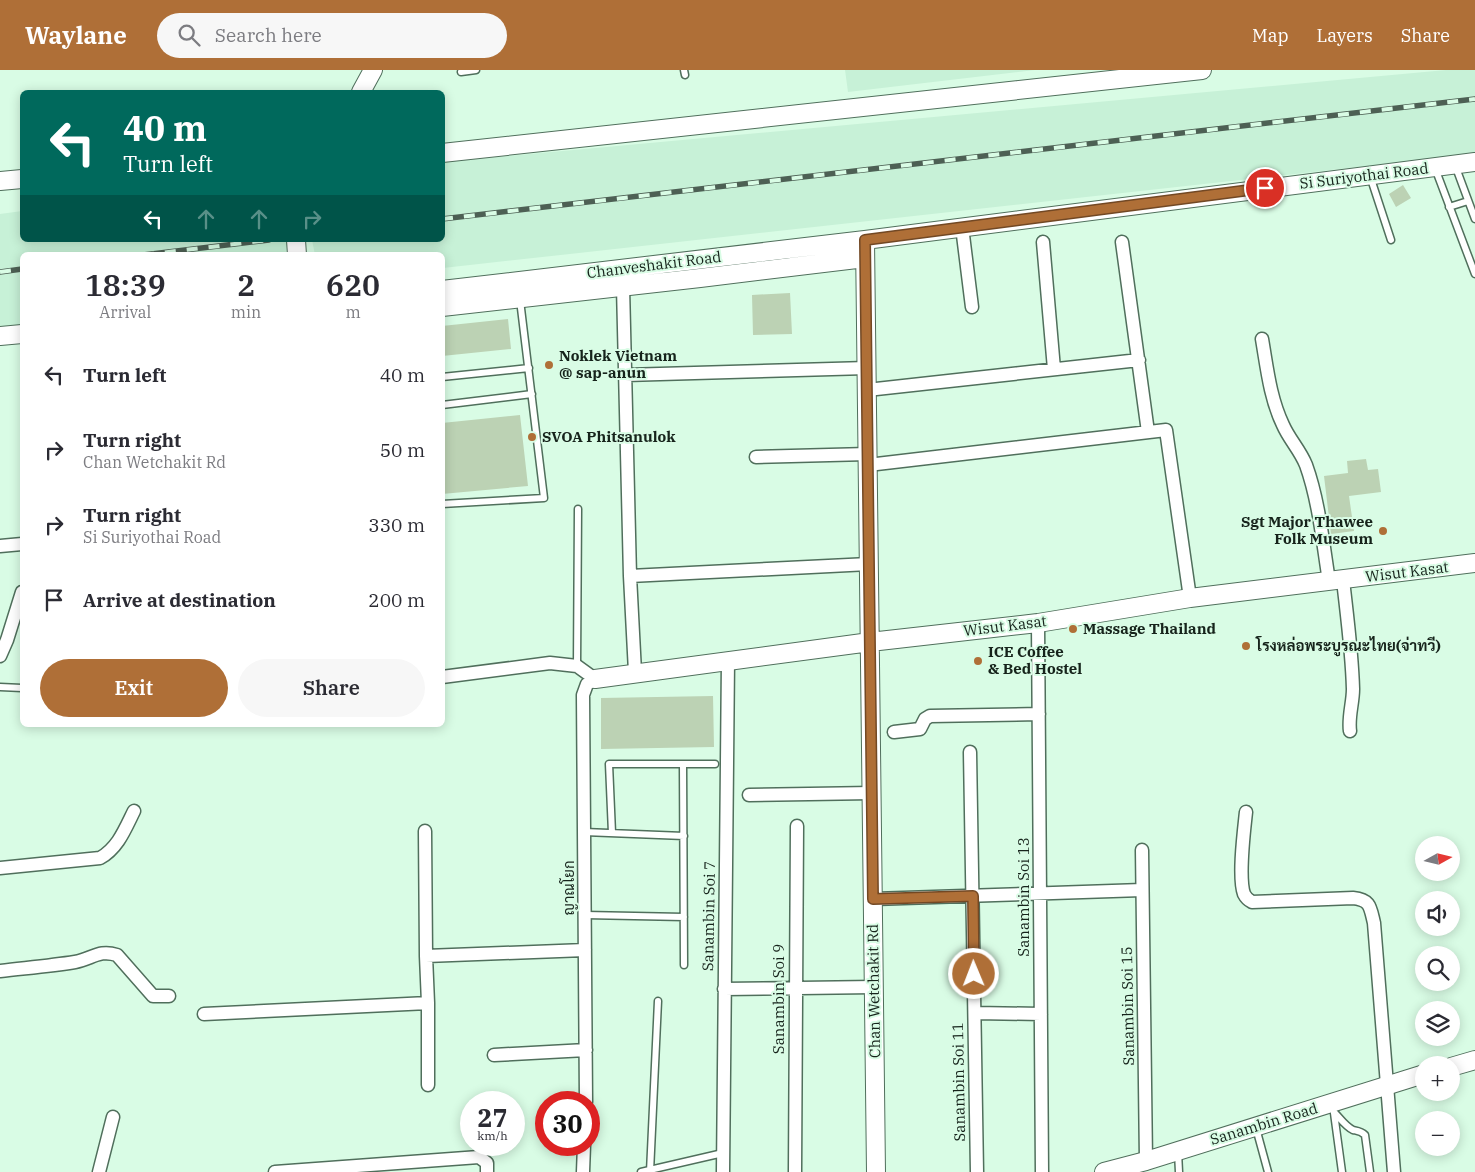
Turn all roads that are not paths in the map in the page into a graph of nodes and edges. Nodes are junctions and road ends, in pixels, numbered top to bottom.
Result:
1 (372, 70) edge
2 (476, 70) edge
3 (1202, 70) edge
4 (461, 72) dead end
5 (362, 90) edge
6 (445, 153) edge
7 (1475, 162) edge
8 (1455, 164) junction
9 (1434, 167) junction
10 (1370, 175) junction
11 (20, 179) edge
12 (0, 181) edge
13 (1468, 201) junction
14 (1448, 206) junction
15 (1475, 219) edge
16 (962, 227) junction
17 (865, 240) junction
18 (1390, 240) dead end
19 (1043, 242) dead end
20 (1122, 242) dead end
21 (865, 258) junction
22 (1475, 273) edge
23 (623, 287) junction
24 (445, 290) edge
25 (520, 298) junction
26 (445, 307) edge
27 (972, 307) dead end
28 (20, 334) edge
29 (0, 336) edge
30 (1262, 339) dead end
31 (1139, 360) junction
32 (529, 368) junction
33 (867, 368) junction
34 (1054, 369) junction
35 (625, 375) junction
36 (445, 377) edge
37 (867, 390) junction
38 (532, 394) junction
39 (445, 405) edge
40 (1148, 432) junction
41 (756, 457) dead end
42 (868, 460) junction
43 (445, 504) edge
44 (578, 509) dead end
45 (20, 544) edge
46 (0, 546) edge
47 (1475, 563) edge
48 (869, 564) junction
49 (630, 576) junction
50 (1336, 581) junction
51 (20, 597) edge
52 (1190, 598) junction
53 (1038, 623) junction
54 (4, 640) edge
55 (870, 642) junction
56 (0, 656) edge
57 (728, 660) junction
58 (577, 666) junction
59 (635, 672) junction
60 (445, 677) edge
61 (595, 678) junction
62 (0, 688) edge
63 (20, 688) edge
64 (1039, 714) junction
65 (1350, 731) dead end
66 (894, 732) dead end
67 (970, 752) dead end
68 (684, 764) junction
69 (715, 764) dead end
70 (872, 793) junction
71 (749, 795) dead end
72 (134, 811) dead end
73 (1246, 812) dead end
74 (797, 826) dead end
75 (426, 831) dead end
76 (584, 832) junction
77 (612, 833) junction
78 (684, 836) junction
79 (1142, 850) dead end
80 (0, 868) edge
81 (1142, 890) junction
82 (1040, 894) junction
83 (973, 896) junction
84 (873, 899) junction
85 (585, 915) junction
86 (684, 917) junction
87 (585, 950) junction
88 (426, 956) junction
89 (684, 965) dead end
90 (0, 971) edge
91 (724, 988) junction
92 (795, 988) junction
93 (874, 988) junction
94 (169, 996) dead end
95 (658, 1001) dead end
96 (428, 1003) junction
97 (975, 1012) junction
98 (204, 1014) dead end
99 (1041, 1014) junction
100 (586, 1050) junction
101 (494, 1055) dead end
102 (1475, 1060) edge
103 (1460, 1064) edge
104 (1415, 1077) edge
105 (428, 1085) dead end
106 (1387, 1085) junction
107 (586, 1091) edge
108 (1334, 1107) junction
109 (113, 1117) dead end
110 (1255, 1126) junction
111 (1178, 1151) junction
112 (723, 1153) junction
113 (584, 1156) edge
114 (1146, 1161) junction
115 (349, 1169) edge
116 (650, 1171) edge
117 (99, 1172) edge
118 (275, 1172) edge
119 (486, 1172) edge
120 (583, 1172) edge
121 (641, 1172) edge
122 (723, 1172) edge
123 (795, 1172) edge
124 (876, 1172) edge
125 (977, 1172) edge
126 (1042, 1172) edge
127 (1104, 1172) edge
128 (1179, 1172) edge
129 (1268, 1172) edge
130 (1342, 1172) edge
131 (1370, 1172) edge
132 (1394, 1172) edge

1 - 5 street
2 - 4 lane
3 - 6 street
7 - 8 street, Si Suriyothai Road
8 - 9 street, Si Suriyothai Road
8 - 13 lane
9 - 10 street, Si Suriyothai Road
9 - 14 lane
10 - 16 street, Si Suriyothai Road
10 - 18 lane
11 - 12 street
13 - 14 lane
13 - 15 lane
14 - 22 lane
16 - 17 street, Si Suriyothai Road
16 - 27 street
17 - 21 street, Chan Wetchakit Rd
17 - 24 street, Chanveshakit Road
19 - 34 street
20 - 31 street
21 - 23 street
21 - 33 street, Chan Wetchakit Rd
23 - 25 street
23 - 35 street
25 - 26 street
25 - 32 lane
28 - 29 street
30 - 50 street
31 - 34 street
31 - 40 street
32 - 36 lane
32 - 38 lane
33 - 35 street
33 - 37 street, Chan Wetchakit Rd
34 - 37 street
35 - 49 street
37 - 42 street, Chan Wetchakit Rd
38 - 39 lane
38 - 43 lane
40 - 42 street
40 - 52 street
41 - 42 street
42 - 48 street, Chan Wetchakit Rd
44 - 58 lane
45 - 46 street
47 - 50 street, Wisut Kasat
48 - 49 street
48 - 55 street, Chan Wetchakit Rd
49 - 59 street
50 - 52 street, Wisut Kasat
50 - 65 street
51 - 54 street
52 - 53 street, Wisut Kasat
53 - 55 street, Wisut Kasat
53 - 64 street, Sanambin Soi 13
54 - 56 street
55 - 57 street, Wisut Kasat
55 - 70 street, Chan Wetchakit Rd
57 - 59 street, Wisut Kasat
57 - 91 street, Sanambin Soi 7
58 - 60 street
58 - 61 street
59 - 61 street, Wisut Kasat
61 - 76 street, ญาณโยก
62 - 63 lane
64 - 66 street
64 - 82 street, Sanambin Soi 13
67 - 83 street, Sanambin Soi 11
68 - 69 lane
68 - 77 lane
68 - 78 lane
70 - 71 street
70 - 84 street, Chan Wetchakit Rd
72 - 80 street
73 - 106 street
74 - 92 street, Sanambin Soi 9
75 - 88 street
76 - 77 lane
76 - 85 street, ญาณโยก
77 - 78 lane
78 - 86 lane
79 - 81 street, Sanambin Soi 15
81 - 82 street
81 - 114 street, Sanambin Soi 15
82 - 83 street
82 - 99 street, Sanambin Soi 13
83 - 84 street
83 - 97 street, Sanambin Soi 11
84 - 93 street, Chan Wetchakit Rd
85 - 86 lane
85 - 87 street, ญาณโยก
86 - 89 lane
87 - 88 street
87 - 100 street, ญาณโยก
88 - 96 street
90 - 94 street
91 - 92 street
91 - 112 street, Sanambin Soi 7
92 - 93 street
92 - 123 street, Sanambin Soi 9
93 - 124 street, Chan Wetchakit Rd
95 - 116 lane
96 - 98 street
96 - 105 street
97 - 99 street
97 - 125 street, Sanambin Soi 11
99 - 126 street, Sanambin Soi 13
100 - 101 street
100 - 107 street, ญาณโยก
102 - 103 street
104 - 106 street, Sanambin Road
106 - 108 street, Sanambin Road
106 - 132 street
108 - 110 street, Sanambin Road
108 - 130 lane
108 - 131 lane
109 - 117 street
110 - 111 street, Sanambin Road
110 - 129 lane
111 - 114 street, Sanambin Road
111 - 128 lane
112 - 116 lane
112 - 122 street, Sanambin Soi 7
113 - 120 street
114 - 127 street, Sanambin Road
115 - 118 street
115 - 119 street
116 - 121 lane

